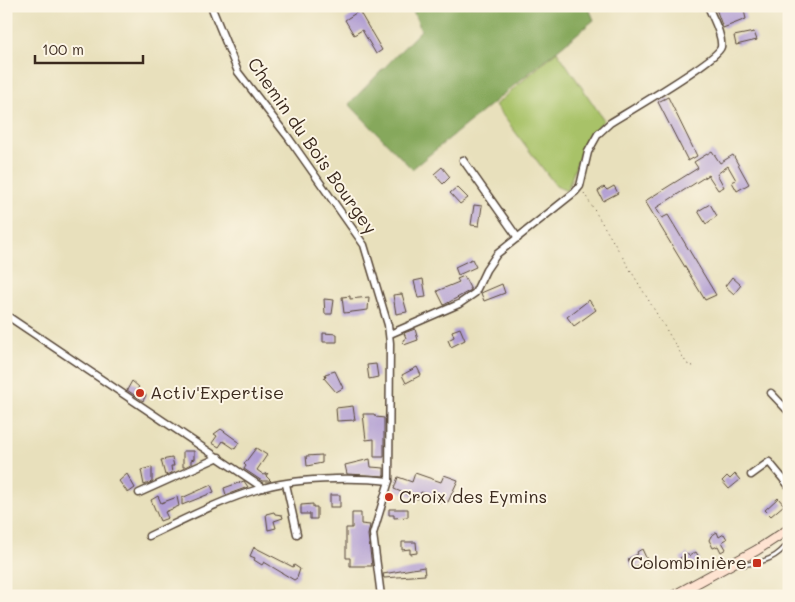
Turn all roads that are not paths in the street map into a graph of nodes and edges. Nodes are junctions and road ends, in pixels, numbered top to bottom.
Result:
1 (211, 6) edge
2 (708, 6) edge
3 (463, 160) dead end
4 (518, 238) junction
5 (6, 315) edge
6 (390, 334) junction
7 (772, 393) dead end
8 (789, 412) edge
9 (219, 457) junction
10 (751, 475) dead end
11 (389, 481) junction
12 (286, 484) junction
13 (789, 486) edge
14 (263, 488) junction
15 (139, 493) dead end
16 (789, 529) edge
17 (297, 534) dead end
18 (149, 536) dead end
19 (789, 541) edge
20 (740, 559) junction
21 (381, 596) edge
22 (674, 596) edge

1 - 6 street, Chemin du Bois Bourgey
2 - 4 street
3 - 4 street
4 - 6 street
5 - 9 street
6 - 11 street, Chemin du Bois Bourgey
7 - 8 street
9 - 14 street
9 - 15 street
10 - 13 street
11 - 12 street
11 - 21 street, Chemin du Bois Bourgey
12 - 14 street
12 - 17 street
14 - 18 street
16 - 20 street
19 - 20 lane
20 - 22 street

